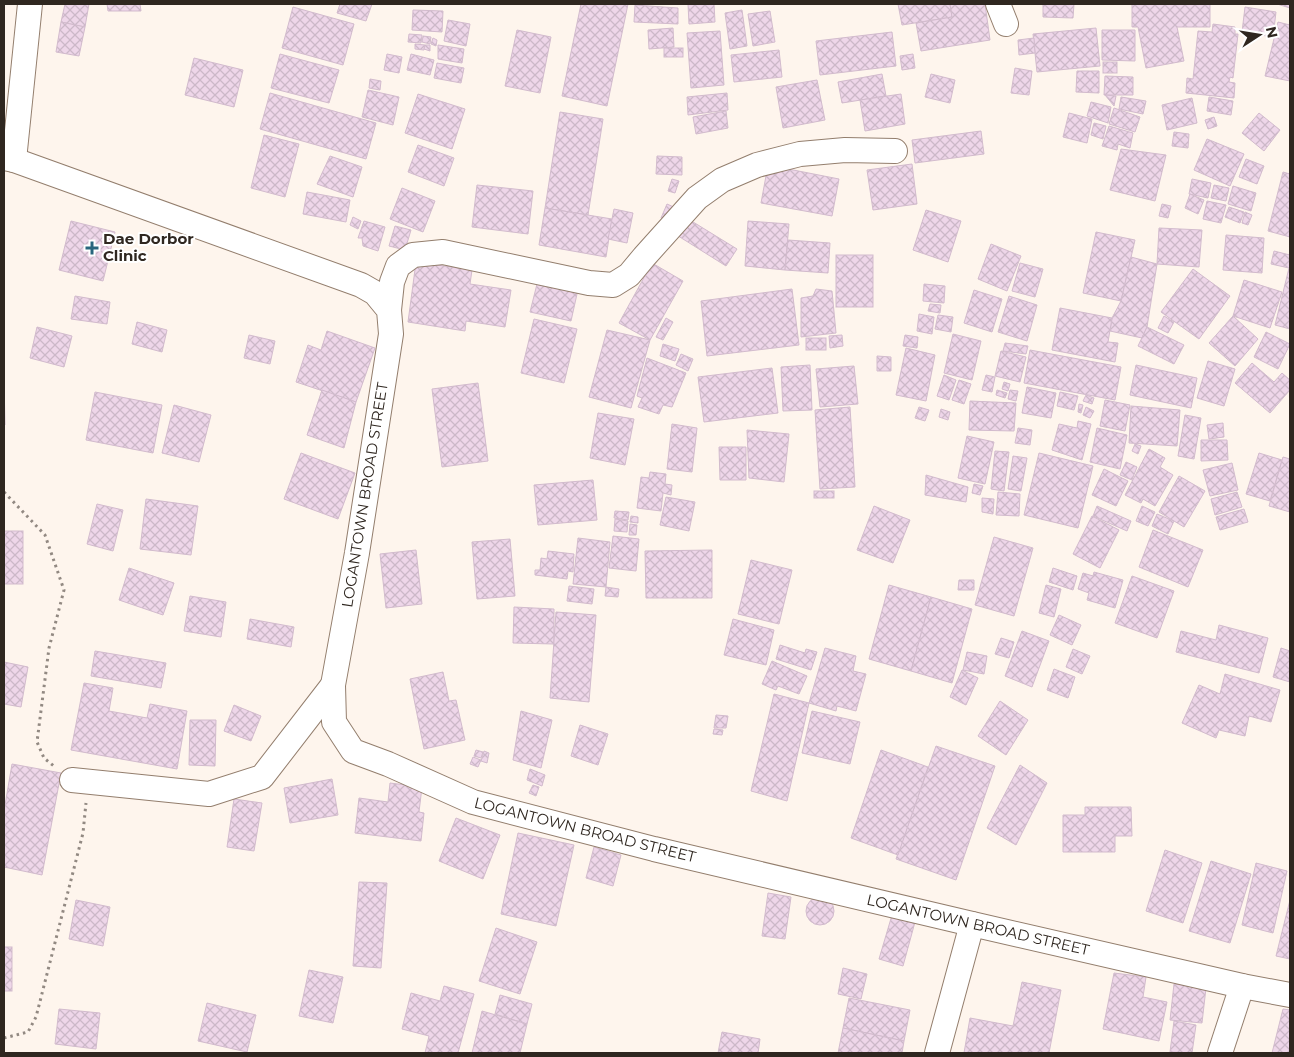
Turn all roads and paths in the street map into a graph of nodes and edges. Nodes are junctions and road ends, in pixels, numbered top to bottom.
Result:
1 (30, 4) edge
2 (895, 151) dead end
3 (9, 159) edge
4 (389, 310) junction
5 (4, 492) edge
6 (333, 685) junction
7 (72, 780) junction
8 (972, 924) junction
9 (1242, 986) junction
10 (1290, 995) edge
11 (4, 1038) edge
12 (937, 1053) edge
13 (1220, 1053) edge

1 - 3 street
2 - 4 street, LOGANTOWN BROAD STREET
3 - 4 street
4 - 6 street, LOGANTOWN BROAD STREET
5 - 7 path
6 - 7 street
6 - 8 street, LOGANTOWN BROAD STREET
7 - 11 path
8 - 9 street, LOGANTOWN BROAD STREET
8 - 12 street
9 - 10 street, LOGANTOWN BROAD STREET
9 - 13 street

